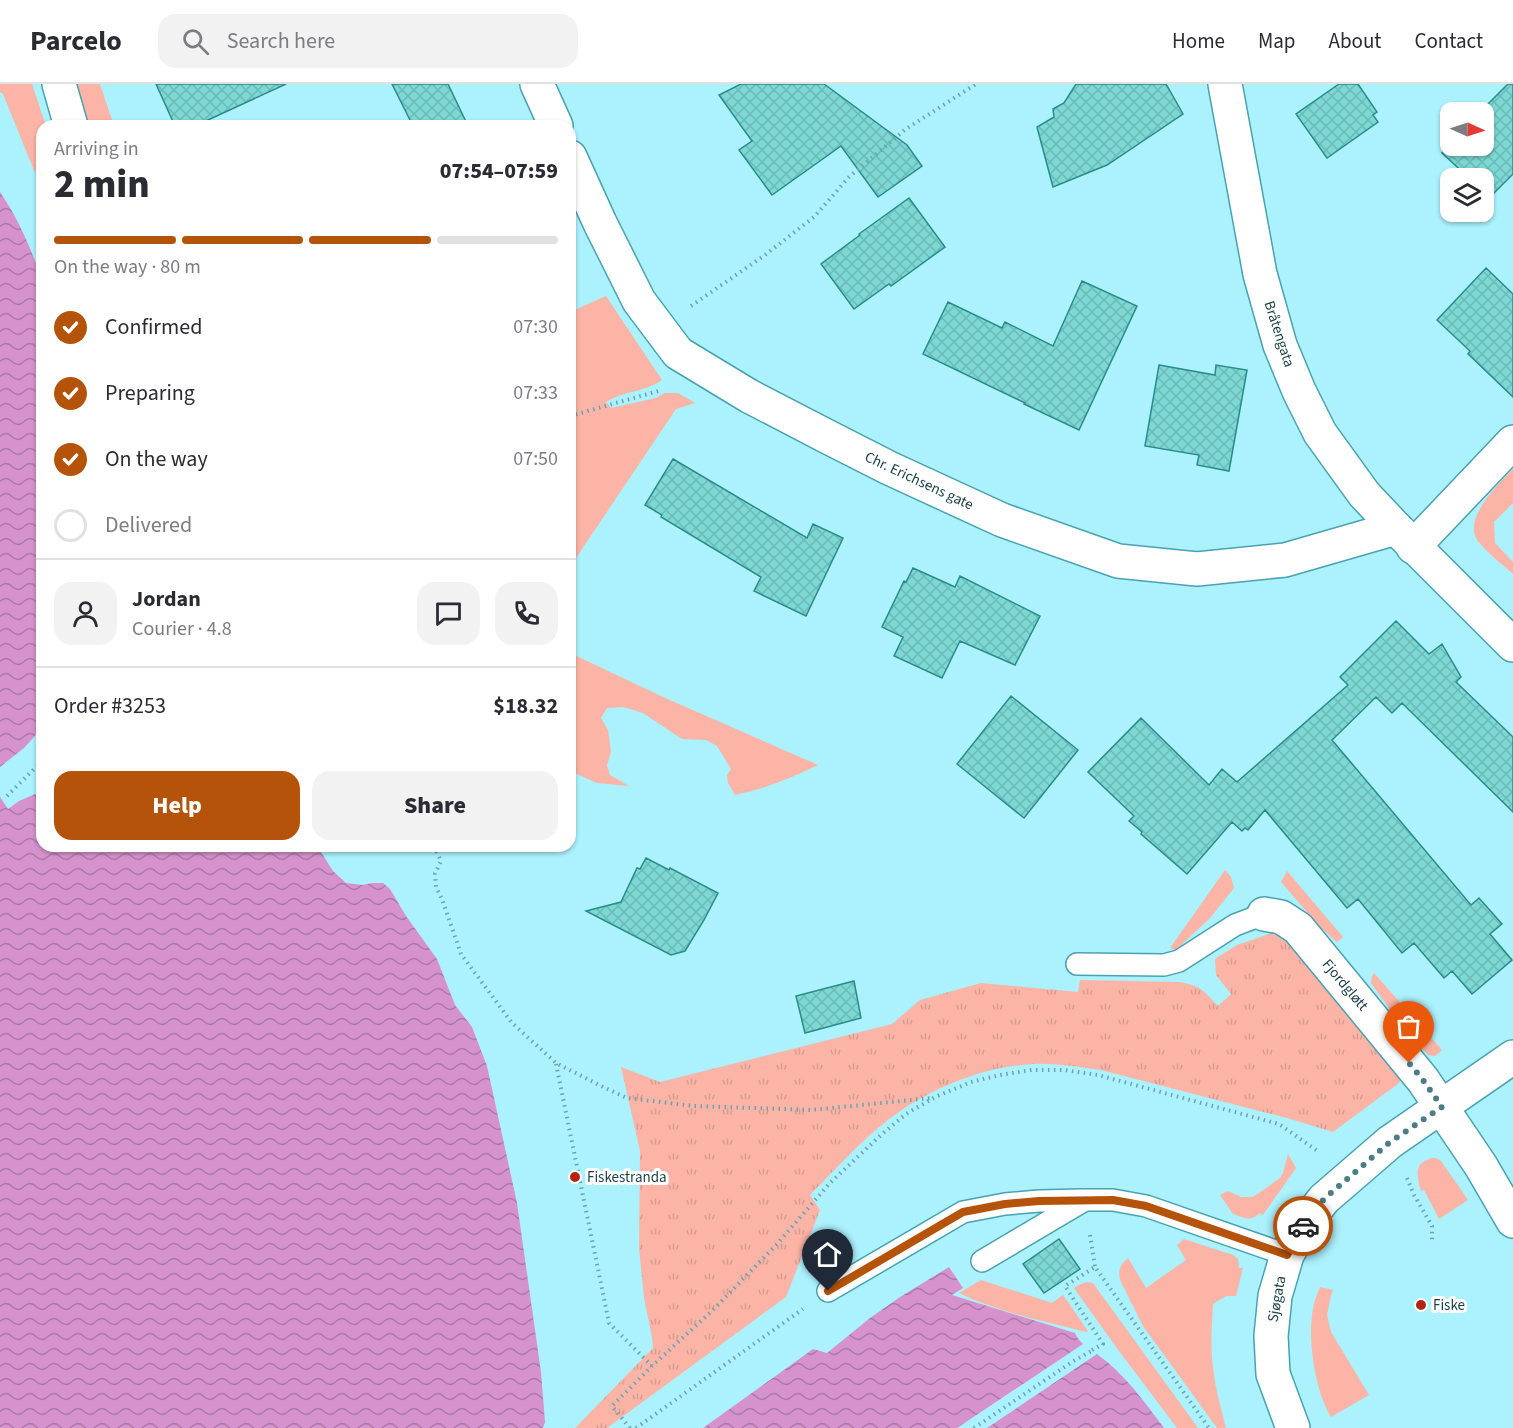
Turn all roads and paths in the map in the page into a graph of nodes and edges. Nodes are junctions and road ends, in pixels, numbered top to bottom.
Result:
1 (59, 84) edge
2 (537, 84) edge
3 (976, 84) edge
4 (1226, 84) edge
5 (69, 120) edge
6 (553, 120) edge
7 (576, 170) edge
8 (659, 327) junction
9 (663, 390) dead end
10 (576, 414) edge
11 (1513, 442) edge
12 (1404, 538) junction
13 (1513, 645) edge
14 (36, 767) edge
15 (7, 796) dead end
16 (437, 852) edge
17 (1264, 914) joint
18 (1077, 964) dead end
19 (1513, 1057) edge
20 (556, 1063) junction
21 (935, 1097) junction
22 (1442, 1107) junction
23 (1322, 1154) dead end
24 (1406, 1174) dead end
25 (1085, 1200) junction
26 (1513, 1221) edge
27 (1432, 1242) dead end
28 (1287, 1255) junction
29 (982, 1261) dead end
30 (828, 1291) joint
31 (652, 1366) junction
32 (630, 1428) edge
33 (636, 1428) edge
34 (974, 1428) edge
35 (1209, 1428) edge
36 (1293, 1428) edge

1 - 5 street
2 - 6 street
3 - 8 path
4 - 12 street, Bråtengata
7 - 8 street, Chr. Erichsens gate
8 - 12 street, Chr. Erichsens gate
9 - 10 path
11 - 12 street
12 - 13 street, Bråtengata
14 - 15 path
16 - 20 path
17 - 18 lane
17 - 22 street, Fjordgløtt
19 - 22 street, Sjøgata
20 - 21 path
20 - 31 path
21 - 23 path
21 - 31 path
22 - 26 street, Fjordgløtt
22 - 28 street, Sjøgata
24 - 27 path
25 - 28 lane
25 - 29 lane
25 - 30 lane
28 - 36 street, Sjøgata
30 - 33 path
31 - 32 path
34 - 35 path

